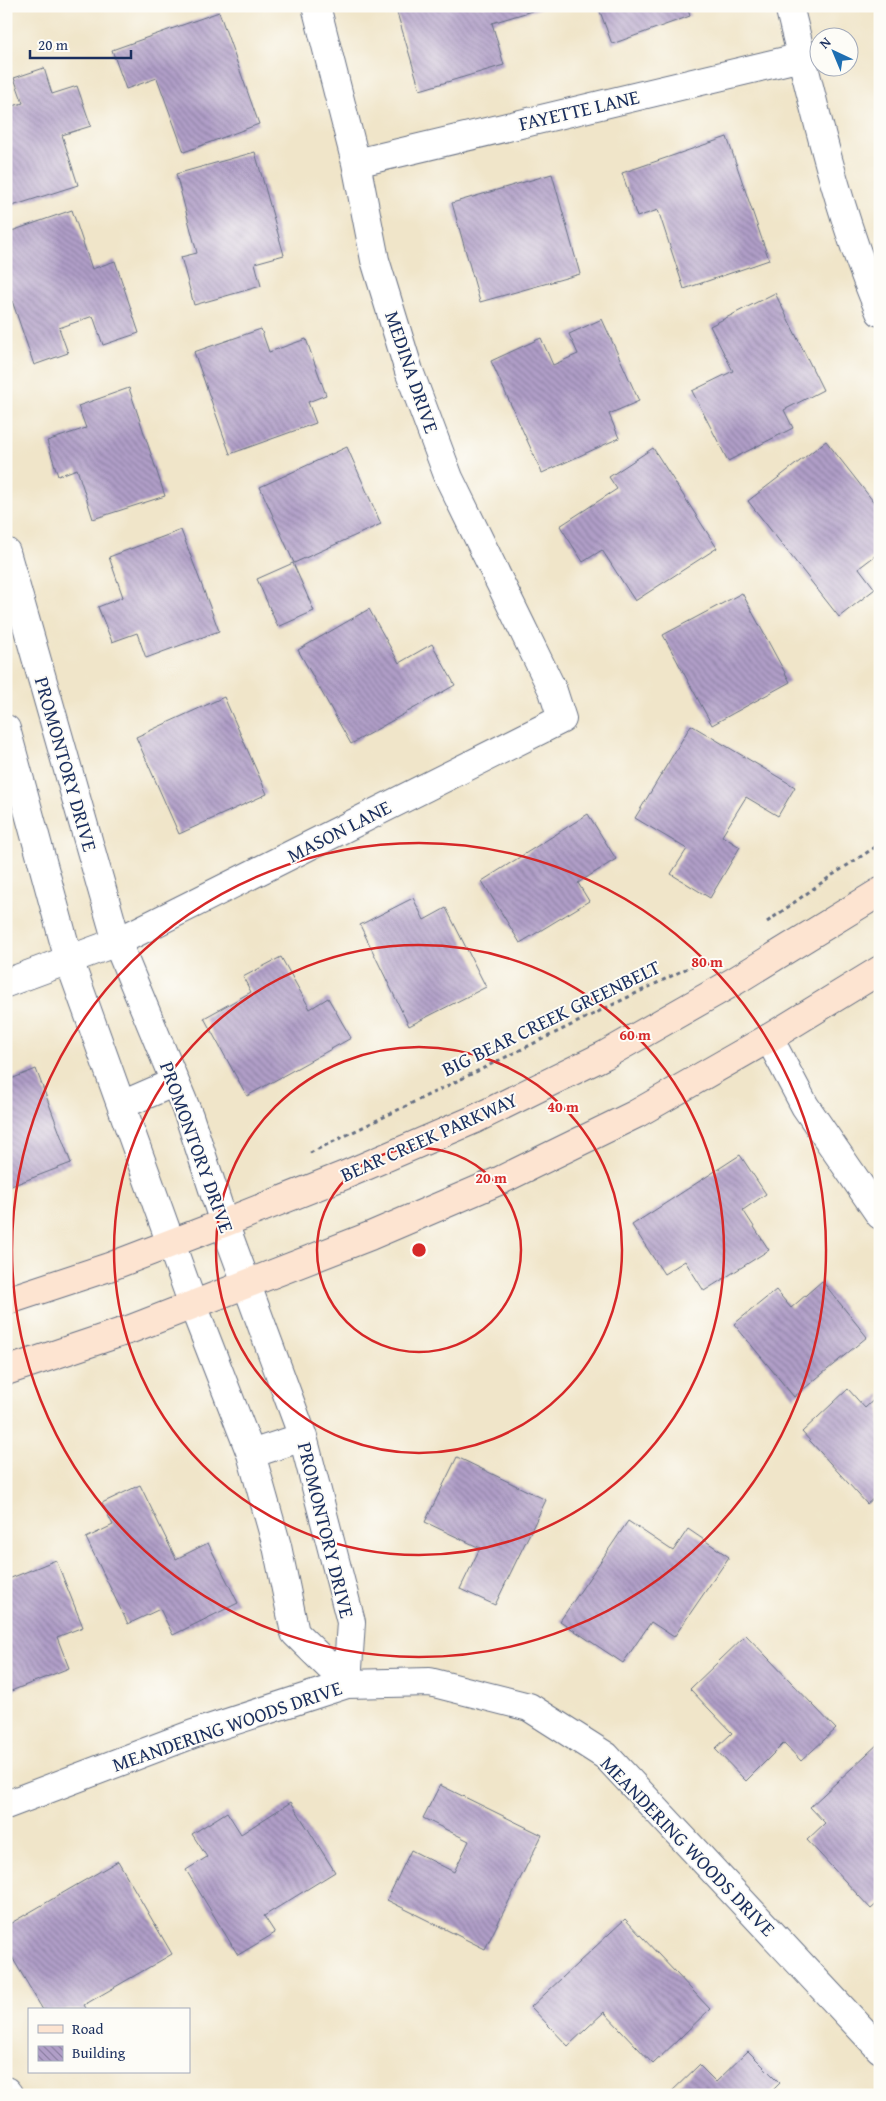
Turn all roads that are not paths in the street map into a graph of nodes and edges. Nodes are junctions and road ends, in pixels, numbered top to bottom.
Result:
1 (316, 6) edge
2 (789, 6) edge
3 (802, 57) junction
4 (356, 163) junction
5 (880, 312) edge
6 (6, 552) edge
7 (562, 720) joint
8 (6, 729) edge
9 (880, 892) edge
10 (117, 942) junction
11 (69, 960) junction
12 (880, 970) edge
13 (6, 984) edge
14 (768, 1038) junction
15 (175, 1082) junction
16 (122, 1105) junction
17 (880, 1215) edge
18 (224, 1223) junction
19 (171, 1243) junction
20 (247, 1284) junction
21 (6, 1301) edge
22 (193, 1305) junction
23 (6, 1371) edge
24 (303, 1437) junction
25 (251, 1454) junction
26 (346, 1684) junction
27 (6, 1805) edge
28 (880, 2049) edge
29 (6, 2091) edge
30 (9, 2095) edge

1 - 4 street, MEDINA DRIVE
2 - 3 street
3 - 4 street, FAYETTE LANE
3 - 5 street
4 - 7 street, MEDINA DRIVE
6 - 10 street, PROMONTORY DRIVE
7 - 10 street, MASON LANE
8 - 11 street
9 - 18 main road, BEAR CREEK PARKWAY
10 - 11 street, MASON LANE
10 - 15 street, PROMONTORY DRIVE
11 - 13 street, MASON LANE
11 - 16 street
12 - 14 main road
14 - 17 street
14 - 20 main road
15 - 16 street
15 - 18 street, PROMONTORY DRIVE
16 - 19 street
18 - 19 main road, BEAR CREEK PARKWAY
18 - 20 street, PROMONTORY DRIVE
19 - 21 main road, BEAR CREEK PARKWAY
19 - 22 street
20 - 22 main road
20 - 24 street, PROMONTORY DRIVE
22 - 23 main road
22 - 25 street
24 - 25 street
24 - 26 street, PROMONTORY DRIVE
25 - 26 street
26 - 27 street, MEANDERING WOODS DRIVE
26 - 28 street, MEANDERING WOODS DRIVE
29 - 30 street

